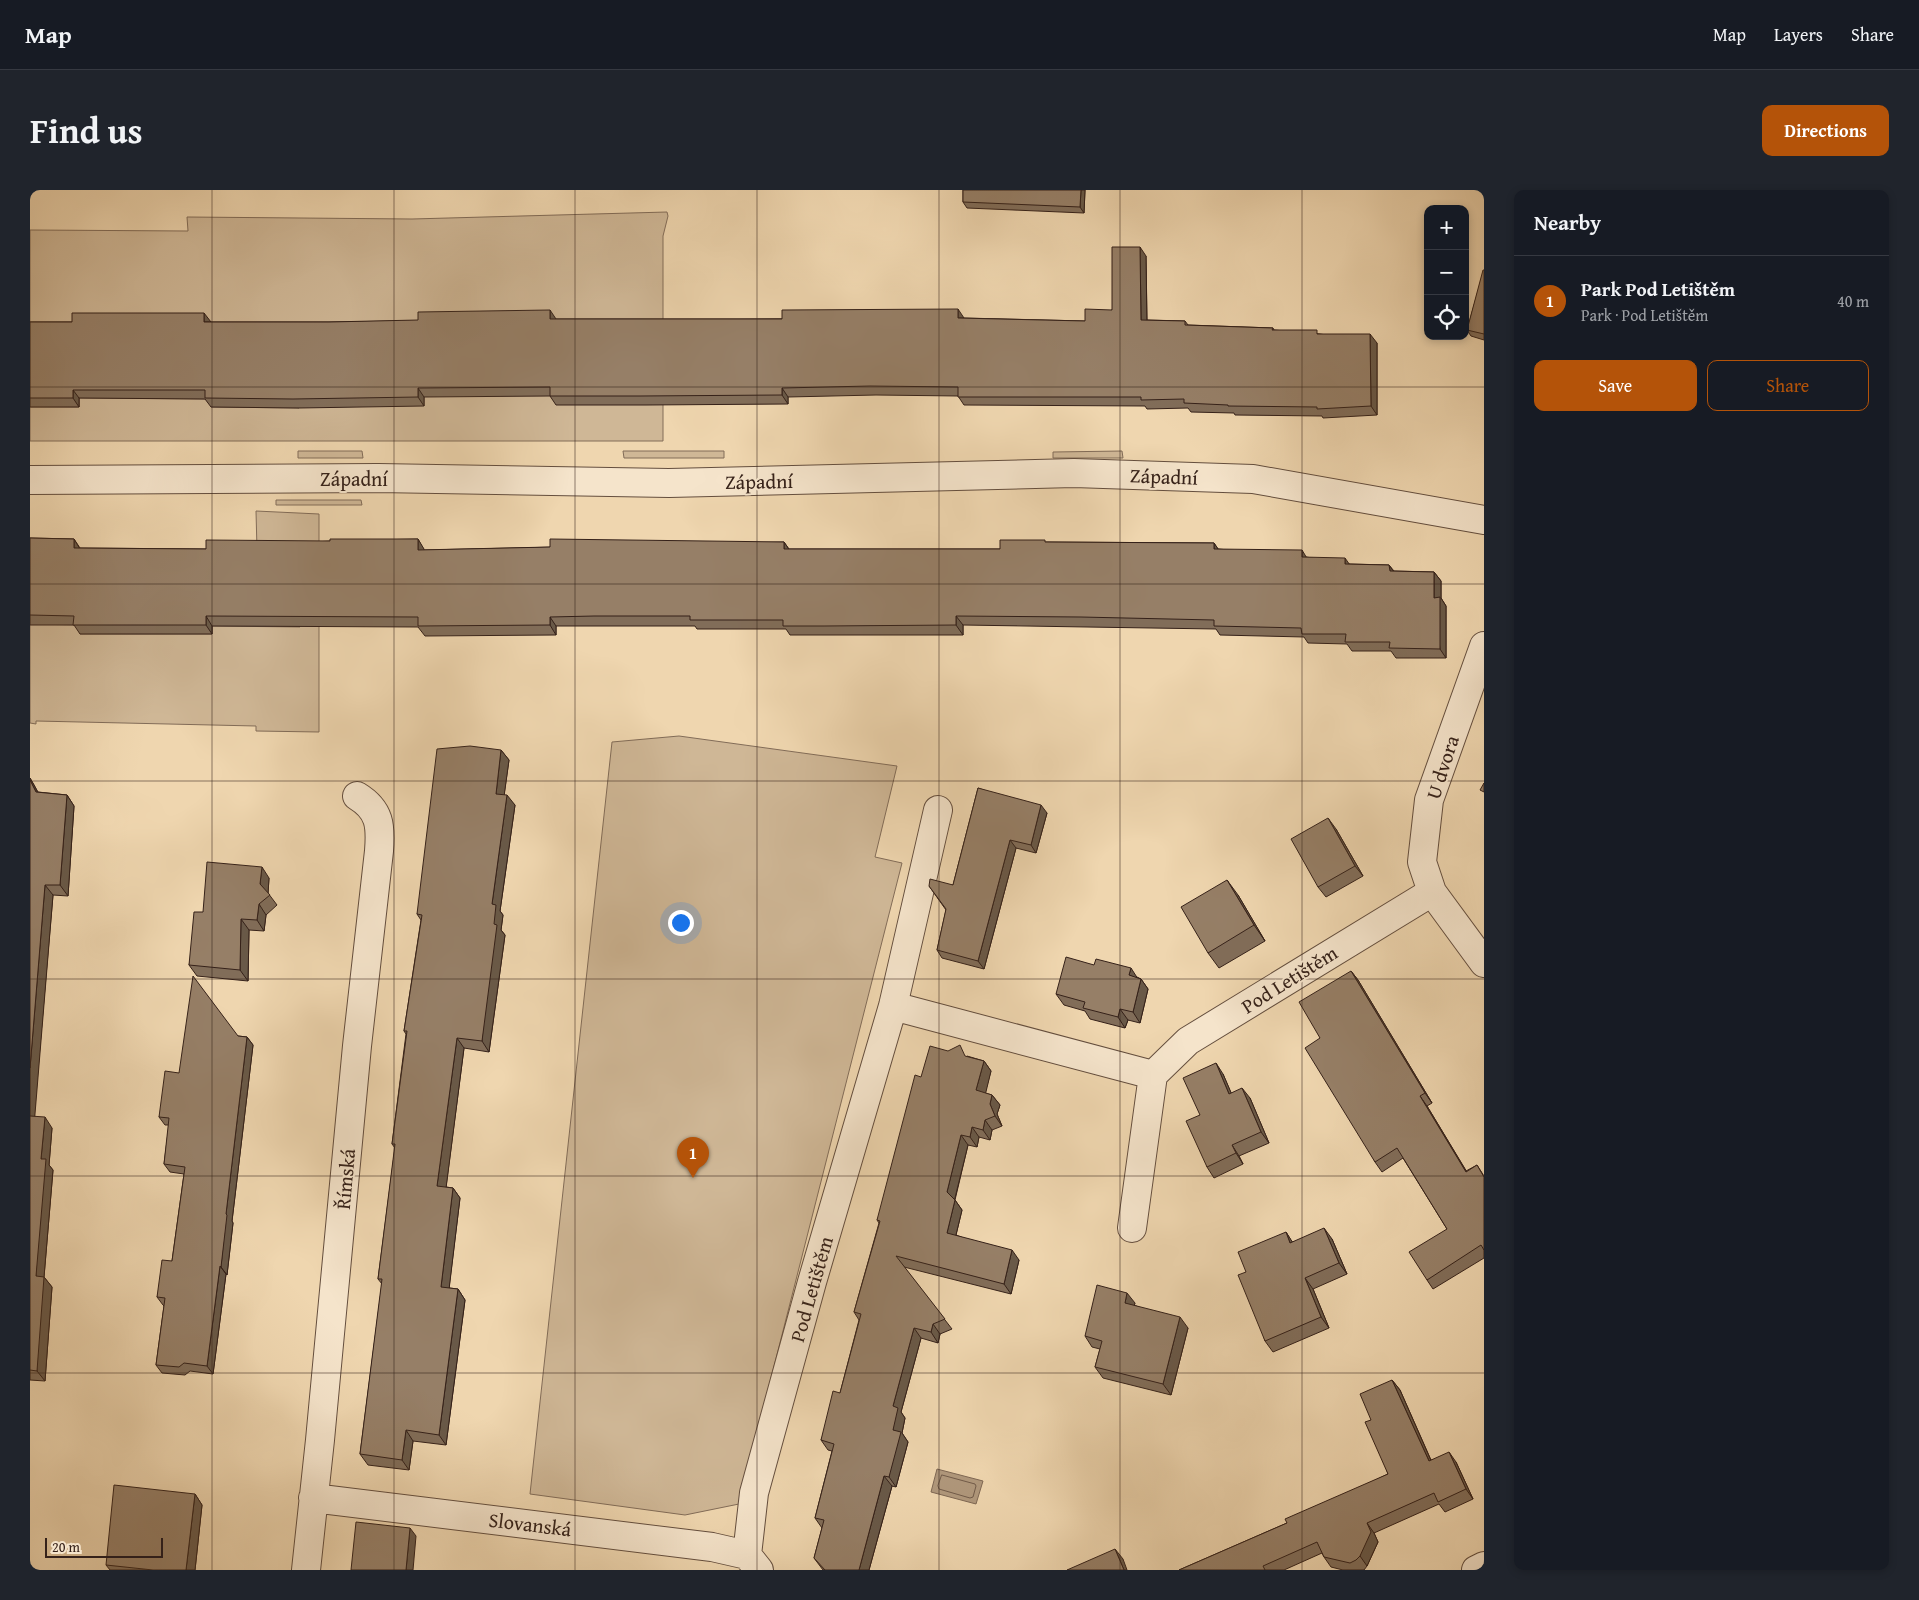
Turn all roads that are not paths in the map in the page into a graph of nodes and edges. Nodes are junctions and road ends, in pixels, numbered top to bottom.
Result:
1 (30, 480) edge
2 (1484, 520) edge
3 (1484, 646) edge
4 (356, 796) dead end
5 (938, 810) dead end
6 (1432, 892) junction
7 (1484, 963) edge
8 (893, 1006) junction
9 (1152, 1075) junction
10 (1132, 1228) dead end
11 (313, 1498) junction
12 (753, 1562) edge
13 (1484, 1566) edge
14 (306, 1570) edge
15 (1476, 1570) edge

1 - 2 street, Západní
3 - 6 street, U dvora
4 - 11 street, Římská
5 - 8 street, Pod Letištěm
6 - 7 street, U dvora
6 - 9 street, Pod Letištěm
8 - 9 street
8 - 12 street, Pod Letištěm
9 - 10 street
11 - 12 street, Slovanská
11 - 14 street, Římská
13 - 15 street

